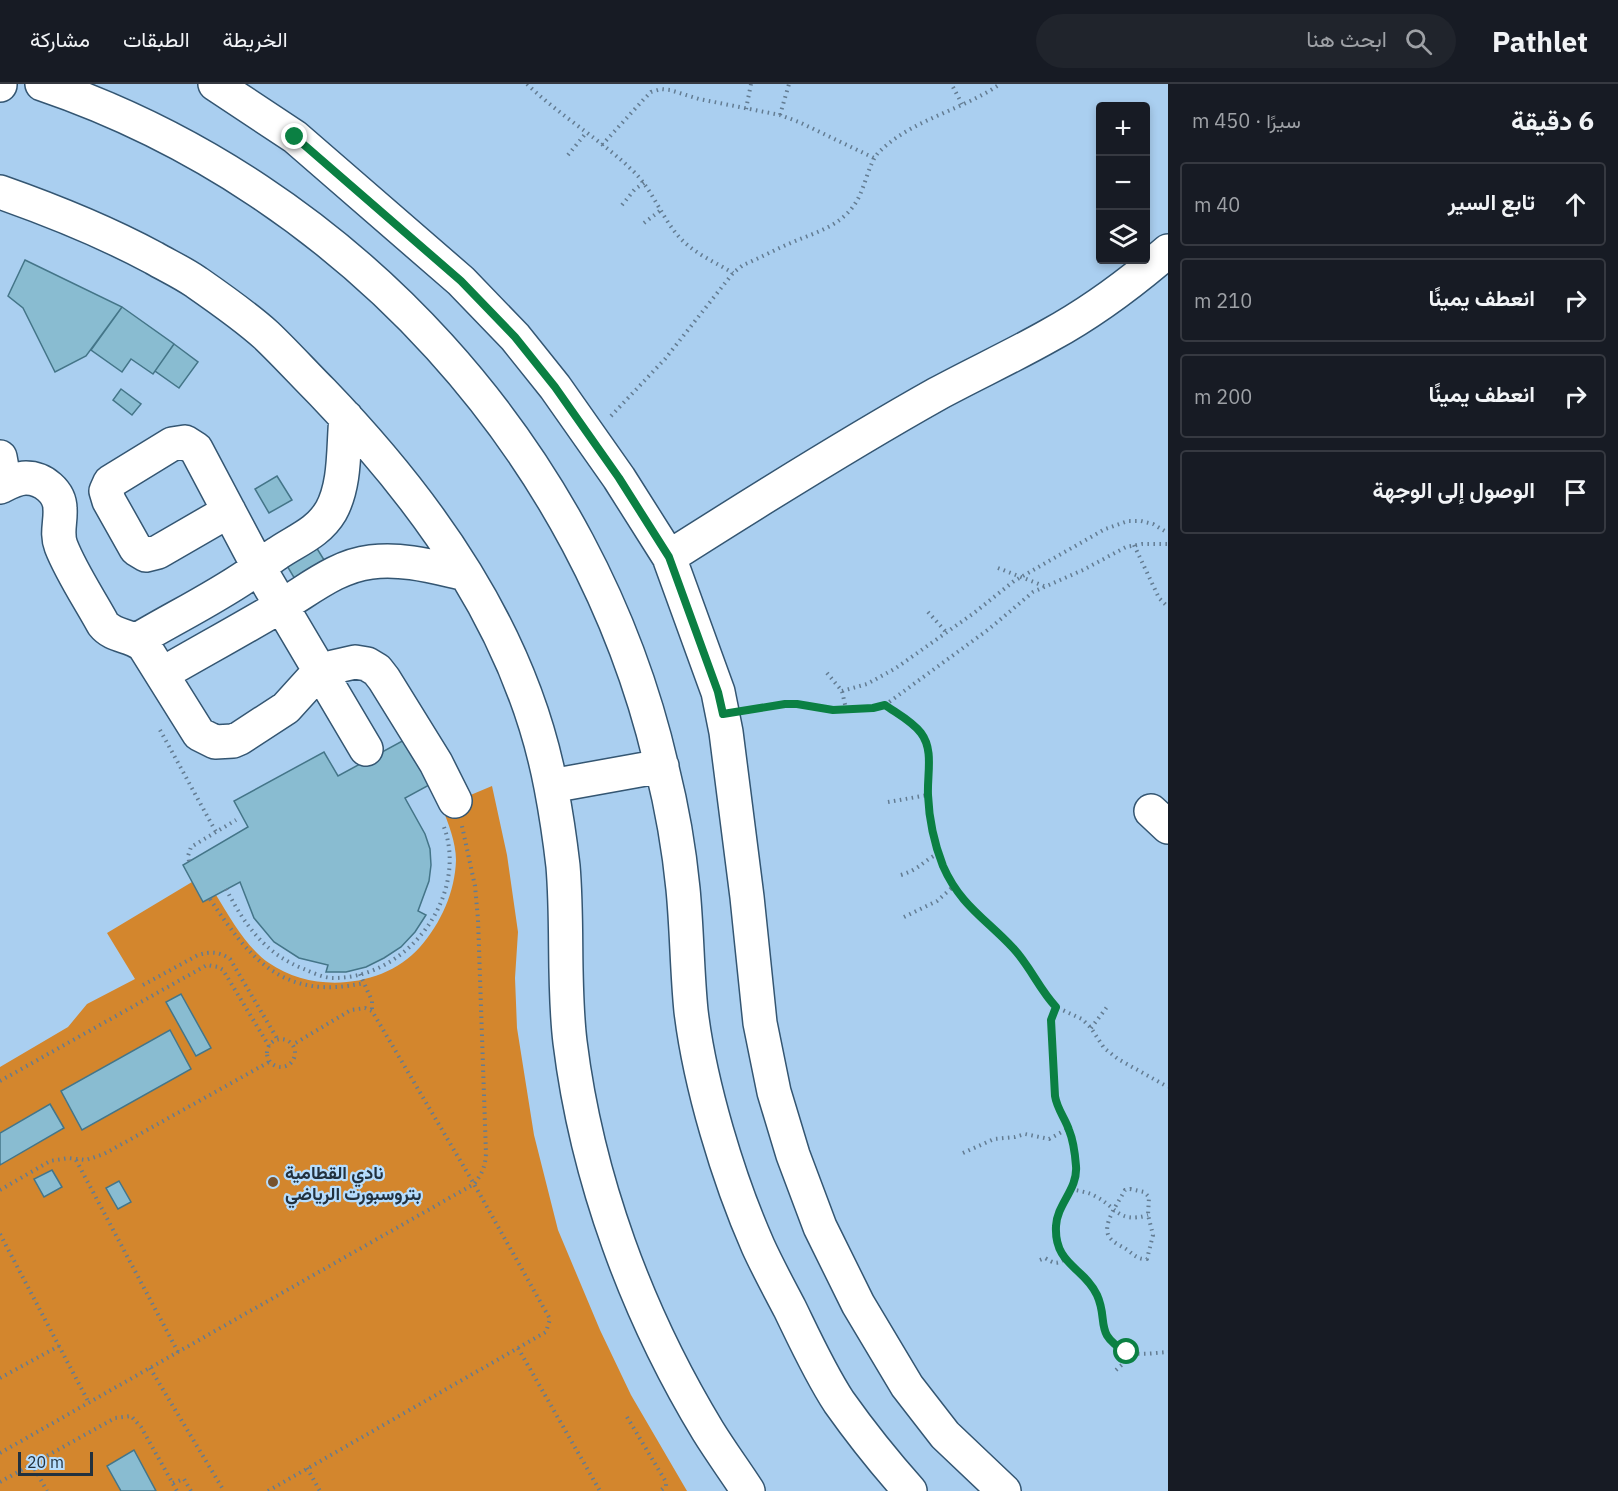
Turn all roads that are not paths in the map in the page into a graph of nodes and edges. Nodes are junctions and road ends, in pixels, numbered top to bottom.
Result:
1 (42, 84) edge
2 (215, 84) edge
3 (0, 192) edge
4 (1168, 251) edge
5 (346, 417) junction
6 (2, 476) edge
7 (229, 511) dead end
8 (669, 557) junction
9 (259, 568) junction
10 (466, 574) junction
11 (281, 606) junction
12 (137, 640) junction
13 (321, 673) junction
14 (162, 674) junction
15 (366, 749) dead end
16 (662, 766) junction
17 (551, 786) junction
18 (452, 794) road end
19 (736, 1486) edge
20 (910, 1491) edge
21 (1004, 1491) edge

1 - 16 street
2 - 8 street
3 - 5 street
4 - 8 street
5 - 9 street
5 - 10 street
6 - 12 street
7 - 9 street
8 - 21 street
9 - 11 street
9 - 12 street
10 - 11 street
10 - 17 street
11 - 13 street
11 - 14 street
12 - 14 street
13 - 14 street
13 - 15 street
13 - 18 street
16 - 17 street
16 - 20 street
17 - 19 street

